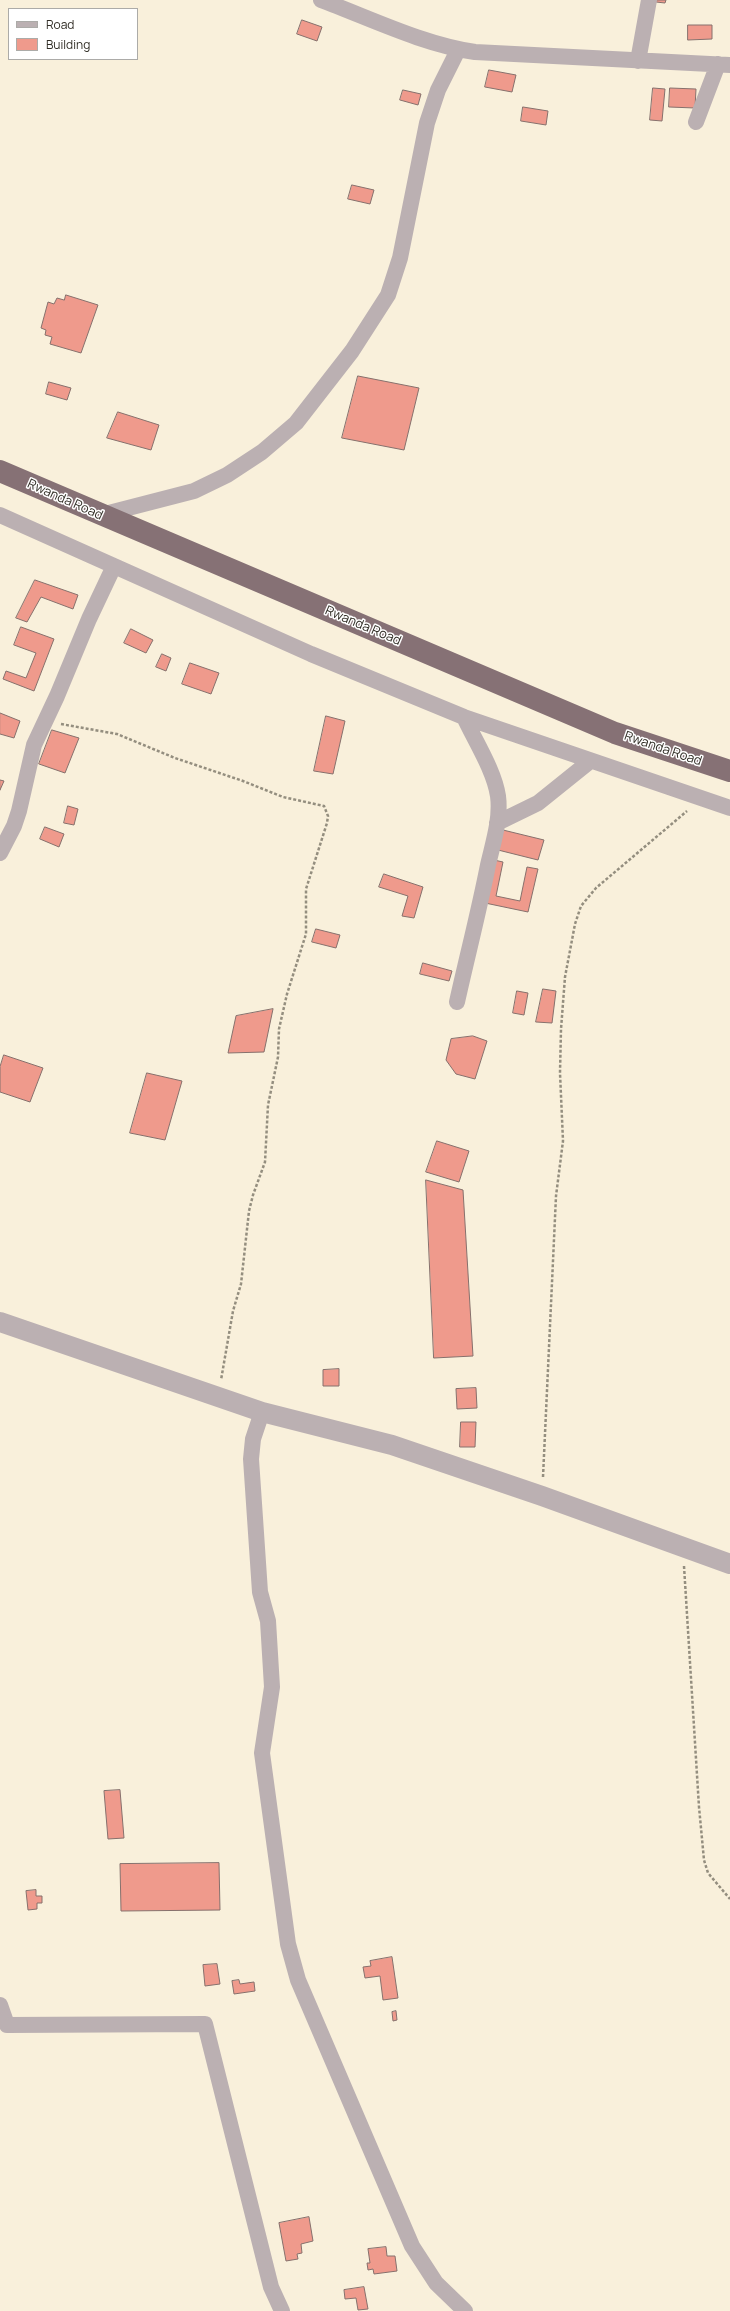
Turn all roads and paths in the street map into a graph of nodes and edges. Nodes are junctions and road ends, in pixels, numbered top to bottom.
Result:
1 (321, 0) edge
2 (649, 0) edge
3 (458, 50) junction
4 (638, 61) junction
5 (724, 64) edge
6 (696, 122) dead end
7 (0, 471) edge
8 (0, 515) edge
9 (101, 515) junction
10 (114, 566) junction
11 (464, 717) junction
12 (46, 719) junction
13 (589, 762) junction
14 (730, 771) edge
15 (701, 798) junction
16 (730, 808) edge
17 (497, 823) junction
18 (0, 853) edge
19 (457, 1002) dead end
20 (0, 1322) edge
21 (218, 1396) junction
22 (262, 1412) junction
23 (542, 1496) junction
24 (682, 1546) junction
25 (730, 1564) edge
26 (730, 1899) edge
27 (0, 2005) edge
28 (282, 2311) edge
29 (465, 2311) edge

1 - 3 street
2 - 4 street
3 - 4 street
3 - 9 street
4 - 5 street
5 - 6 street
7 - 9 highway, Rwanda Road
8 - 10 street
9 - 14 highway, Rwanda Road
10 - 11 street
10 - 12 street
11 - 13 street
11 - 17 street
12 - 18 street
12 - 21 path
13 - 15 street
13 - 17 street
15 - 16 street
15 - 23 path
17 - 19 street
20 - 21 street
21 - 22 street
22 - 23 street
22 - 29 street
23 - 24 street
24 - 25 street
24 - 26 path
27 - 28 street

